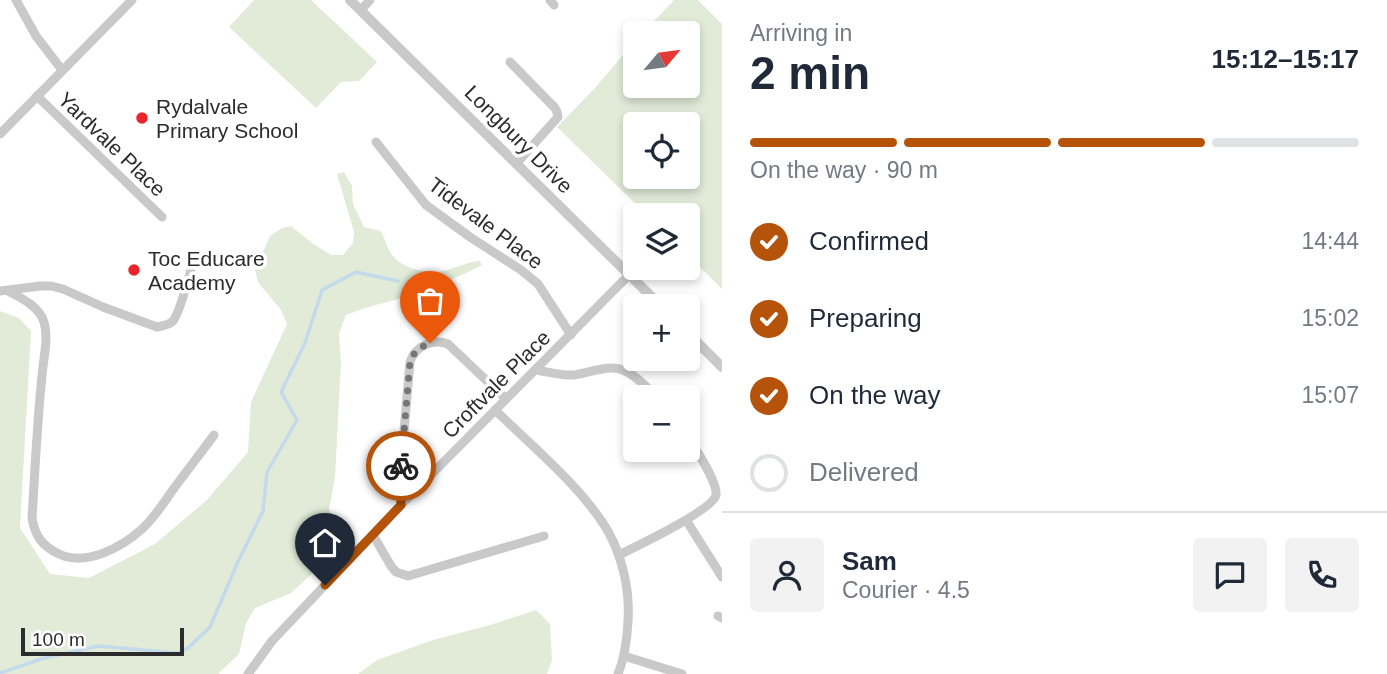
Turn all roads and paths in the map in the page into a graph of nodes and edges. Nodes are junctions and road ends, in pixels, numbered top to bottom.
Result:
1 (16, 0) edge
2 (132, 0) edge
3 (350, 0) edge
4 (370, 0) edge
5 (361, 10) junction
6 (510, 62) dead end
7 (62, 70) junction
8 (37, 96) junction
9 (0, 134) edge
10 (376, 142) dead end
11 (516, 164) junction
12 (162, 217) dead end
13 (193, 262) dead end
14 (623, 269) edge
15 (624, 280) edge
16 (634, 280) edge
17 (4, 291) edge
18 (649, 294) edge
19 (571, 335) junction
20 (700, 345) edge
21 (722, 367) edge
22 (536, 370) junction
23 (644, 385) edge
24 (506, 399) junction
25 (495, 410) junction
26 (214, 435) dead end
27 (700, 458) edge
28 (401, 505) junction
29 (686, 520) junction
30 (373, 535) junction
31 (544, 536) dead end
32 (619, 555) junction
33 (722, 577) edge
34 (624, 656) junction
35 (248, 674) edge
36 (618, 674) edge
37 (682, 674) edge

1 - 7 street
2 - 7 street
3 - 5 street, Longbury Drive
4 - 5 street
5 - 11 street, Longbury Drive
6 - 11 street
7 - 8 street
8 - 9 street
8 - 12 street, Yardvale Place
10 - 19 street, Tidevale Place
11 - 14 street, Longbury Drive
13 - 17 street
15 - 19 street, Croftvale Place
16 - 18 street, Longbury Drive
17 - 26 street
19 - 22 street, Croftvale Place
20 - 21 street
22 - 23 street
22 - 24 street, Croftvale Place
24 - 25 street, Croftvale Place
24 - 28 street
25 - 28 street, Croftvale Place
25 - 32 street
27 - 29 street
28 - 30 street, Croftvale Place
29 - 32 street
29 - 33 street
30 - 31 street
30 - 35 street, Croftvale Place
32 - 34 street
34 - 36 street
34 - 37 street

